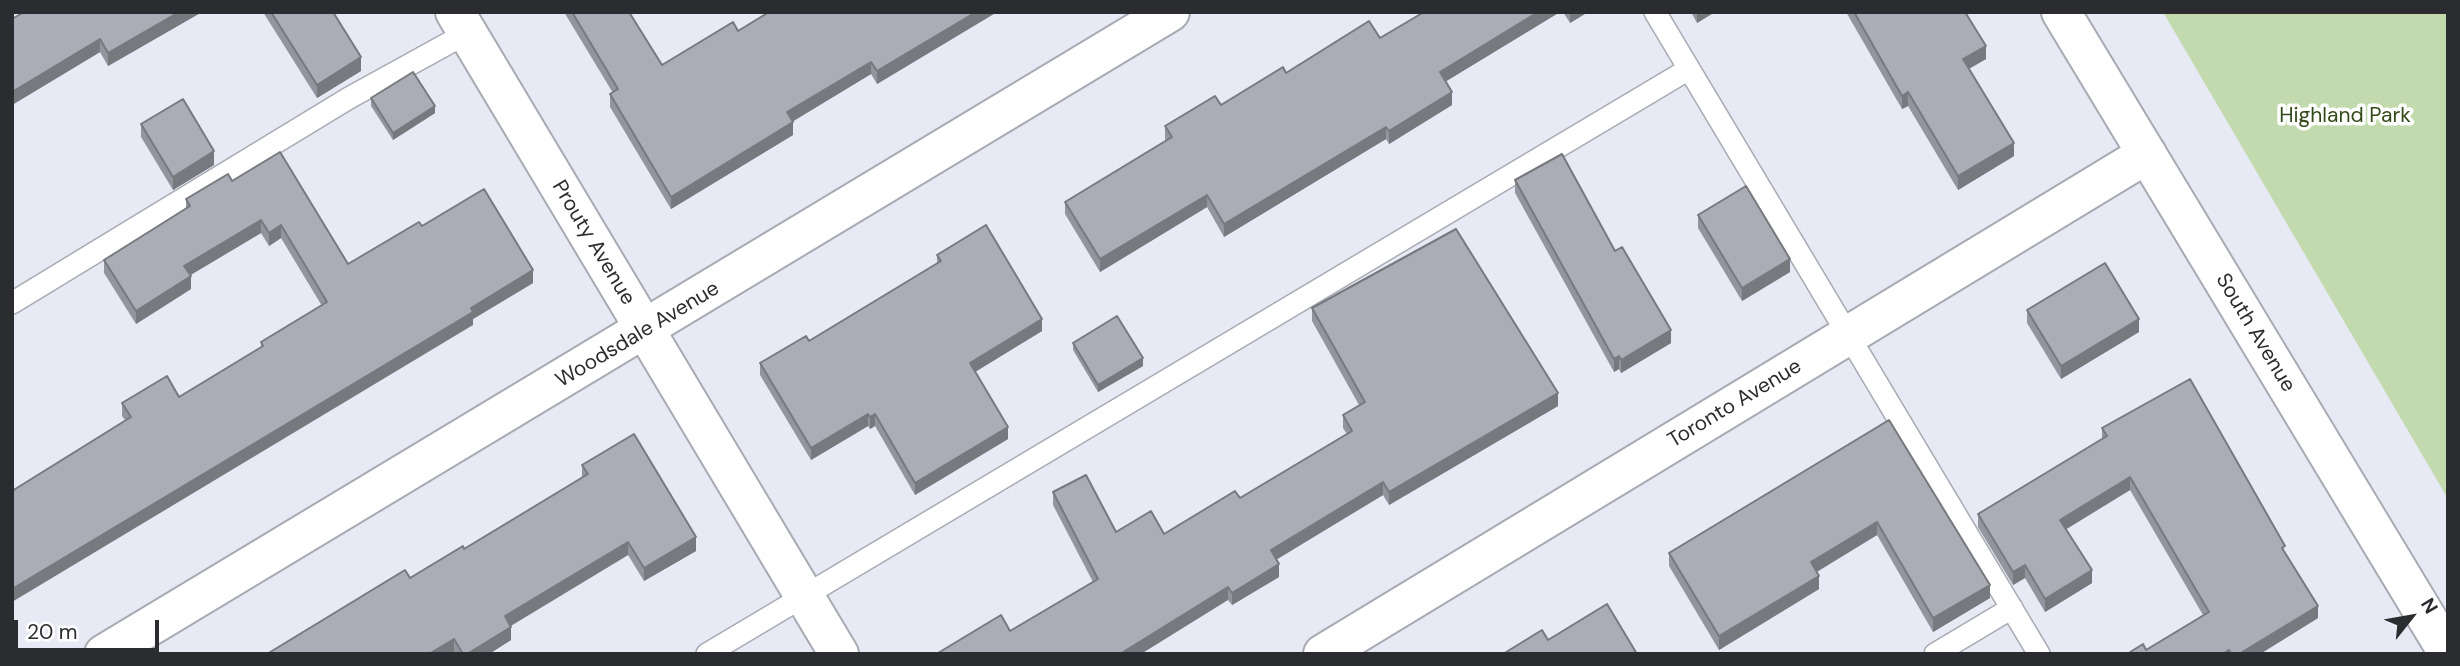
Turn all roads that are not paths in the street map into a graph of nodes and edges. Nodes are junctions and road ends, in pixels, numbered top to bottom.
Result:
1 (1170, 12) edge
2 (1655, 12) edge
3 (2061, 12) edge
4 (461, 22) edge
5 (1689, 69) junction
6 (2147, 154) junction
7 (12, 303) edge
8 (645, 331) junction
9 (1849, 335) junction
10 (804, 596) junction
11 (2012, 608) junction
12 (2448, 653) edge
13 (104, 654) edge
14 (707, 654) edge
15 (839, 654) edge
16 (1323, 654) edge
17 (1935, 654) edge
18 (2039, 654) edge

1 - 8 street, Woodsdale Avenue
2 - 5 lane
3 - 6 street, South Avenue
4 - 7 lane
4 - 8 street, Prouty Avenue
5 - 9 lane
5 - 10 lane
6 - 9 street, Toronto Avenue
6 - 12 street, South Avenue
8 - 10 street, Prouty Avenue
8 - 13 street, Woodsdale Avenue
9 - 11 lane
9 - 16 street, Toronto Avenue
10 - 14 lane
10 - 15 street, Prouty Avenue
11 - 17 lane
11 - 18 lane

